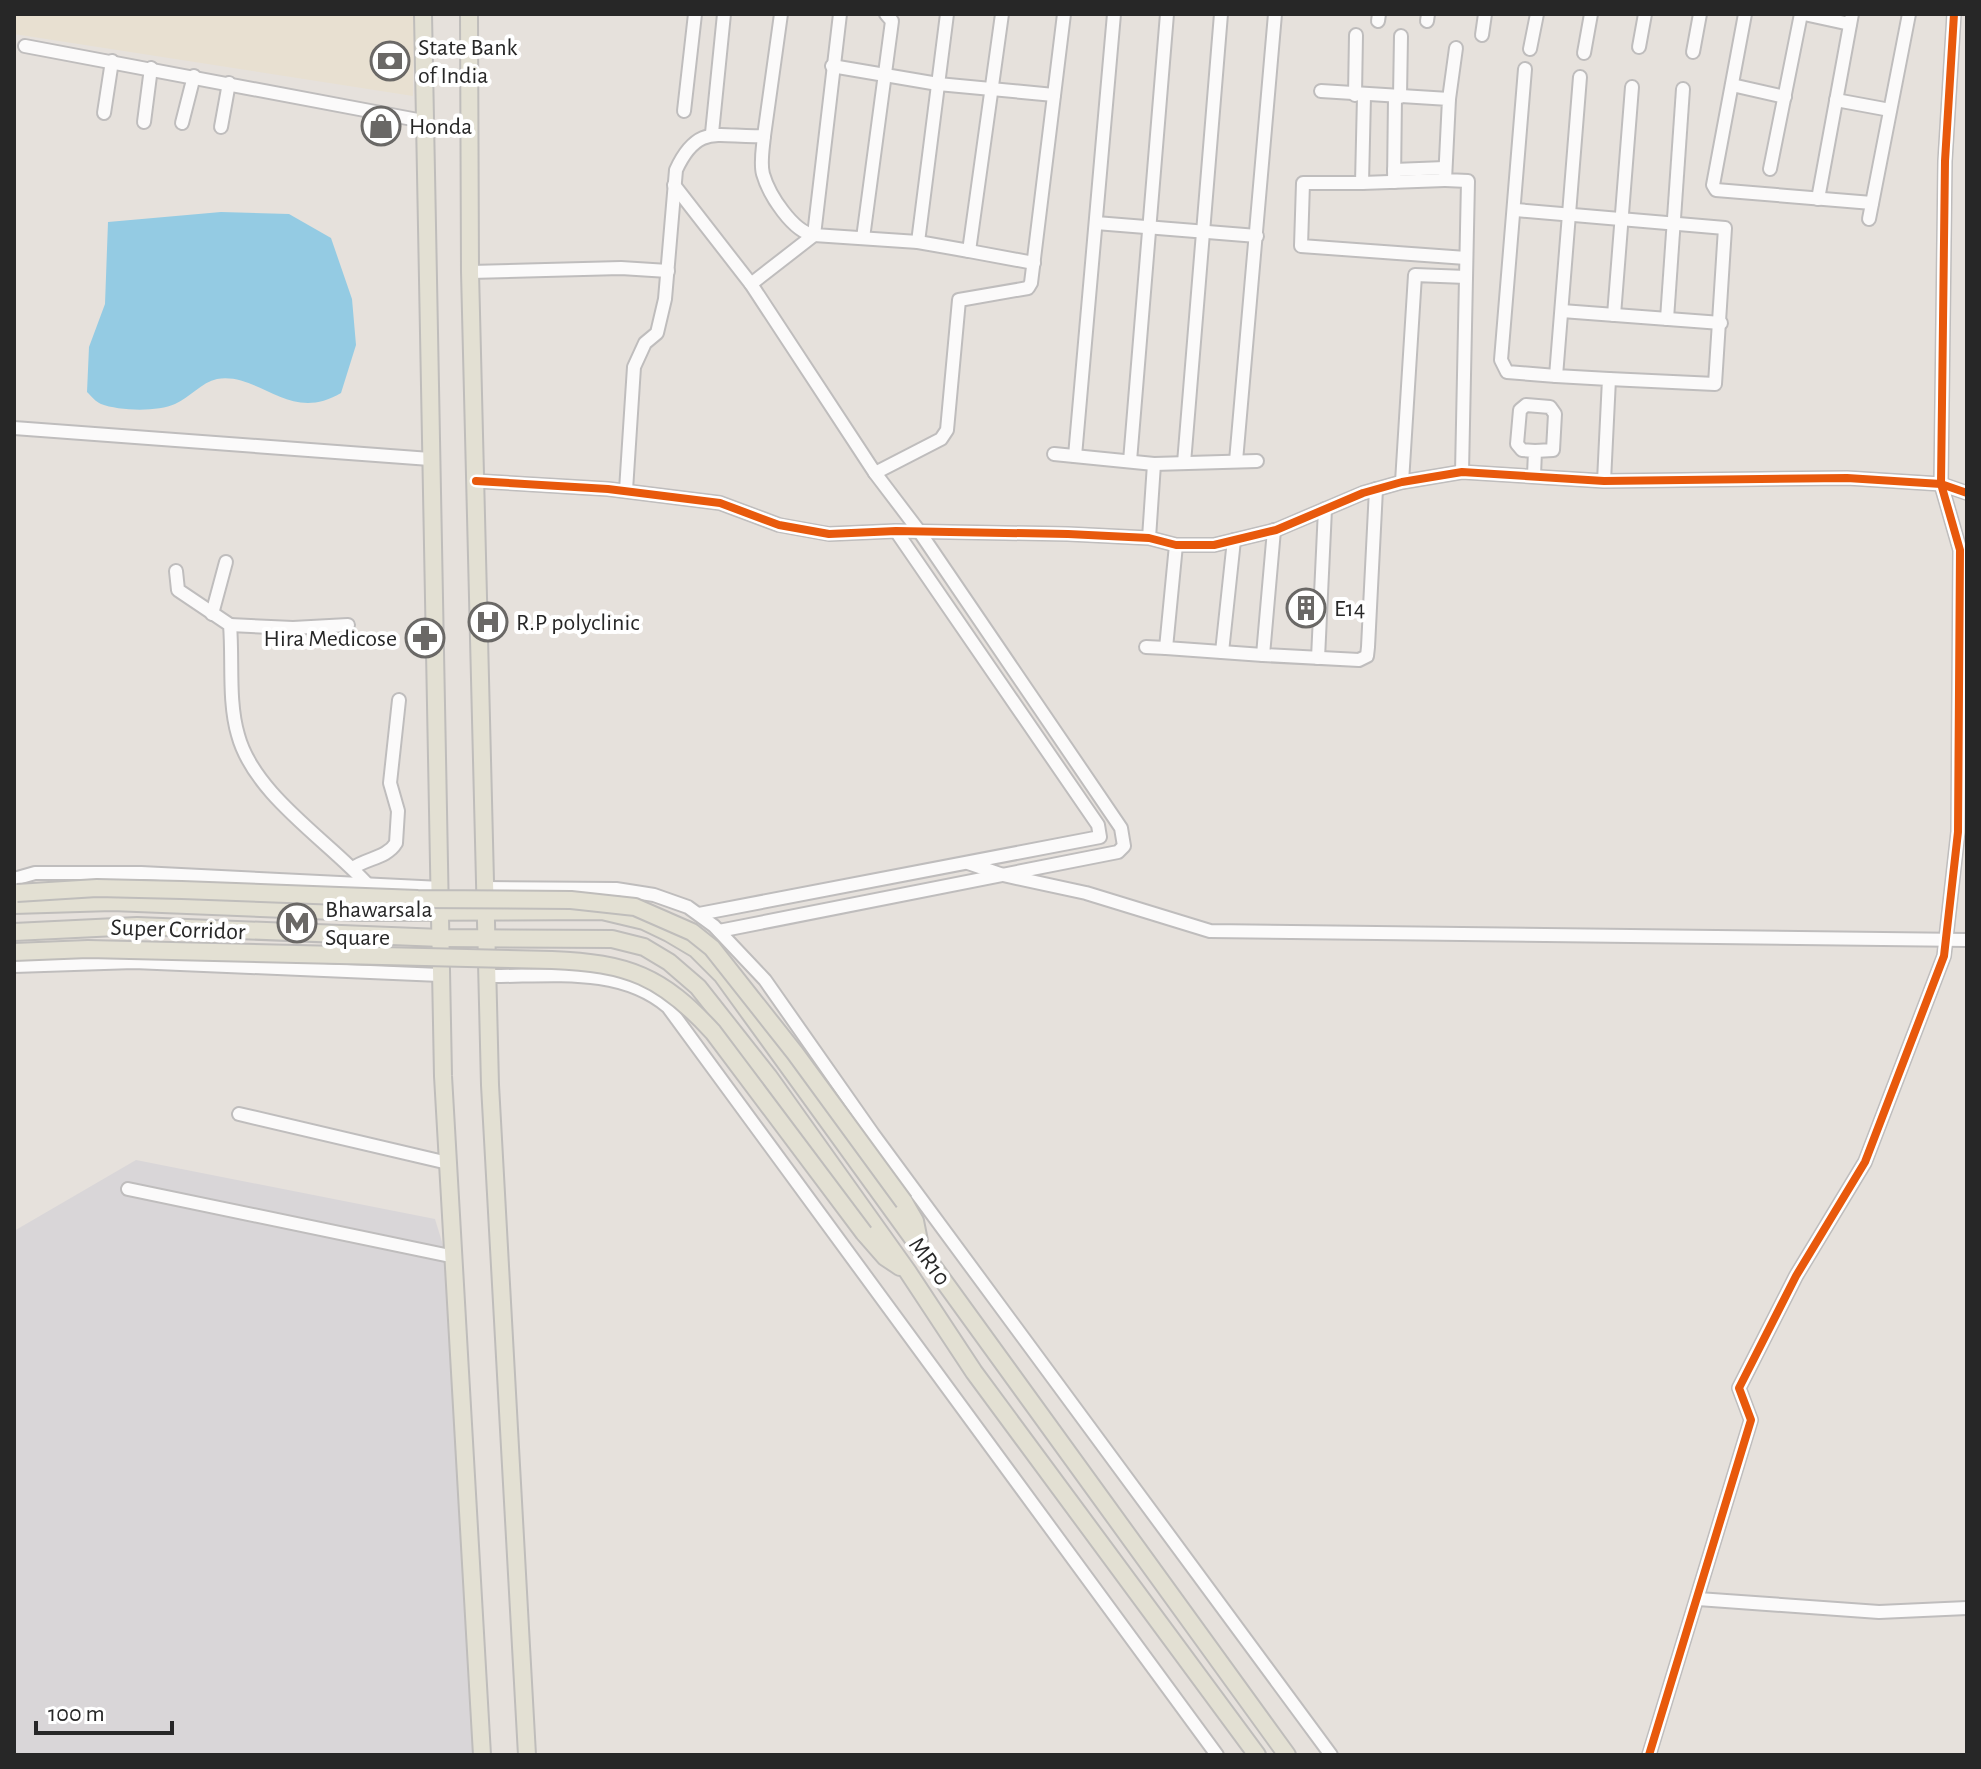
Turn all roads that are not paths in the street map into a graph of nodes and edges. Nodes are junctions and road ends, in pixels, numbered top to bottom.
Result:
1 (423, 14) edge
2 (469, 14) edge
3 (695, 14) edge
4 (724, 14) edge
5 (781, 14) edge
6 (840, 14) edge
7 (886, 14) edge
8 (947, 14) edge
9 (1002, 14) edge
10 (1064, 14) edge
11 (1114, 14) edge
12 (1167, 14) edge
13 (1221, 14) edge
14 (1275, 14) edge
15 (1485, 14) edge
16 (1537, 14) edge
17 (1591, 14) edge
18 (1645, 14) edge
19 (1700, 14) edge
20 (1745, 14) edge
21 (1802, 14) edge
22 (1909, 14) edge
23 (1954, 14) edge
24 (1851, 19) edge
25 (1356, 35) dead end
26 (1482, 35) dead end
27 (1401, 36) dead end
28 (25, 46) dead end
29 (1639, 47) dead end
30 (1456, 48) dead end
31 (1530, 49) dead end
32 (1693, 52) dead end
33 (1584, 53) dead end
34 (112, 61) junction
35 (832, 66) junction
36 (151, 68) junction
37 (1525, 69) dead end
38 (194, 76) junction
39 (883, 76) junction
40 (1580, 77) dead end
41 (229, 83) junction
42 (938, 84) junction
43 (1732, 85) junction
44 (1632, 87) dead end
45 (991, 88) junction
46 (1683, 89) dead end
47 (1321, 91) dead end
48 (1054, 95) junction
49 (1360, 95) junction
50 (1398, 97) junction
51 (1785, 97) junction
52 (1449, 99) junction
53 (1836, 100) junction
54 (1890, 110) junction
55 (684, 111) dead end
56 (104, 113) dead end
57 (423, 121) junction
58 (144, 122) dead end
59 (182, 123) dead end
60 (221, 127) dead end
61 (712, 133) junction
62 (764, 136) junction
63 (1770, 169) dead end
64 (1445, 174) junction
65 (1394, 176) junction
66 (1362, 183) junction
67 (674, 185) junction
68 (1818, 199) junction
69 (1872, 203) junction
70 (1516, 210) junction
71 (1569, 214) junction
72 (1622, 217) junction
73 (1869, 219) dead end
74 (1675, 222) junction
75 (1096, 223) junction
76 (1149, 227) junction
77 (1204, 231) junction
78 (814, 235) junction
79 (1257, 236) junction
80 (863, 238) junction
81 (918, 242) junction
82 (969, 251) junction
83 (1466, 258) junction
84 (1034, 263) junction
85 (668, 271) junction
86 (470, 272) junction
87 (1466, 277) junction
88 (751, 284) junction
89 (1562, 311) junction
90 (1614, 315) junction
91 (1667, 319) junction
92 (1721, 323) junction
93 (1556, 376) junction
94 (1609, 379) junction
95 (14, 428) edge
96 (1535, 451) junction
97 (1054, 454) dead end
98 (1075, 456) junction
99 (430, 459) junction
100 (1130, 461) junction
101 (1236, 461) junction
102 (1257, 461) dead end
103 (1184, 463) junction
104 (1154, 464) junction
105 (1462, 472) junction
106 (875, 473) junction
107 (1534, 475) junction
108 (476, 481) junction
109 (1604, 481) junction
110 (1402, 482) junction
111 (1941, 484) junction
112 (1376, 489) junction
113 (626, 490) junction
114 (1967, 493) edge
115 (1325, 509) junction
116 (1274, 530) junction
117 (896, 531) junction
118 (919, 531) junction
119 (1149, 538) junction
120 (1234, 540) junction
121 (1176, 545) junction
122 (226, 562) dead end
123 (176, 571) dead end
124 (212, 614) junction
125 (230, 625) junction
126 (348, 625) dead end
127 (1146, 647) dead end
128 (1166, 648) junction
129 (1222, 652) junction
130 (1263, 655) junction
131 (1318, 658) junction
132 (399, 700) dead end
133 (968, 863) junction
134 (353, 868) junction
135 (1003, 875) junction
136 (369, 886) junction
137 (441, 888) junction
138 (485, 888) junction
139 (15, 893) edge
140 (441, 910) junction
141 (485, 910) junction
142 (699, 914) junction
143 (719, 931) junction
144 (14, 932) edge
145 (441, 938) junction
146 (486, 938) junction
147 (1946, 939) junction
148 (1967, 940) edge
149 (14, 952) edge
150 (14, 966) edge
151 (440, 975) junction
152 (486, 976) junction
153 (239, 1114) dead end
154 (448, 1163) junction
155 (128, 1189) dead end
156 (920, 1248) junction
157 (455, 1257) junction
158 (908, 1272) junction
159 (1698, 1599) junction
160 (1967, 1608) edge
161 (482, 1755) edge
162 (527, 1755) edge
163 (1217, 1755) edge
164 (1257, 1755) edge
165 (1287, 1755) edge
166 (1331, 1755) edge
167 (1649, 1755) edge

1 - 57 main road
2 - 86 main road
3 - 55 street
4 - 61 street
5 - 62 street
6 - 35 street
7 - 39 street
8 - 42 street
9 - 45 street
10 - 48 street
11 - 75 street
12 - 76 street
13 - 77 street
14 - 79 street
15 - 26 street
16 - 31 street
17 - 33 street
18 - 29 street
19 - 32 street
20 - 43 street
21 - 24 street
21 - 51 street
22 - 54 street
23 - 111 street
24 - 53 street
25 - 49 street
27 - 50 street
28 - 34 street
30 - 52 street
34 - 36 street
34 - 56 street
35 - 39 street
35 - 78 street
36 - 38 street
36 - 58 street
37 - 70 street
38 - 41 street
38 - 59 street
39 - 42 street
39 - 80 street
40 - 71 street
41 - 57 street
41 - 60 street
42 - 45 street
42 - 81 street
43 - 51 street
43 - 68 street
44 - 72 street
45 - 48 street
45 - 82 street
46 - 74 street
47 - 49 street
48 - 84 street
49 - 50 street
49 - 66 street
50 - 52 street
50 - 65 street
51 - 63 street
52 - 64 street
53 - 54 street
53 - 68 street
54 - 69 street
57 - 99 main road
61 - 62 street
61 - 67 street
62 - 78 street
64 - 65 street
64 - 83 street
65 - 66 street
66 - 83 street
67 - 85 street
67 - 88 street
68 - 69 street
69 - 73 street
70 - 71 street
70 - 93 street
71 - 72 street
71 - 89 street
72 - 74 street
72 - 90 street
74 - 91 street
74 - 92 street
75 - 76 street
75 - 98 street
76 - 77 street
76 - 100 street
77 - 79 street
77 - 103 street
78 - 80 street
78 - 88 street
79 - 101 street
80 - 81 street
81 - 82 street
82 - 84 street
83 - 87 street
84 - 106 street
85 - 86 street
85 - 113 street
86 - 108 main road
87 - 105 street
87 - 110 street
88 - 106 street
89 - 90 street
89 - 93 street
90 - 91 street
91 - 92 street
92 - 94 street
93 - 94 street
94 - 109 street
95 - 99 street
96 - 96 street
96 - 107 street
97 - 98 street
98 - 100 street
99 - 137 main road
100 - 104 street
101 - 102 street
101 - 103 street
103 - 104 street
104 - 119 street
105 - 107 street
105 - 110 street
106 - 118 street
107 - 109 street
108 - 113 street
108 - 138 main road
109 - 111 street
110 - 112 street
111 - 114 street
111 - 147 street
112 - 115 street
112 - 131 street
113 - 117 street
115 - 116 street
115 - 131 street
116 - 120 street
116 - 130 street
117 - 118 street
117 - 133 street
118 - 119 street
118 - 135 street
119 - 121 street
120 - 121 street
120 - 129 street
121 - 128 street
122 - 124 street
123 - 124 street
124 - 125 street
125 - 126 street
125 - 134 street
127 - 128 street
128 - 129 street
129 - 130 street
130 - 131 street
132 - 134 street
133 - 135 street
133 - 142 street
134 - 136 street
135 - 143 street
135 - 147 street
136 - 137 street
136 - 139 street
137 - 140 main road
138 - 141 main road
138 - 142 street
139 - 140 main road, Super Corridor
139 - 156 main road, bridge
140 - 141 main road, Super Corridor
140 - 145 main road
141 - 146 main road
141 - 156 main road, MR10
142 - 143 street
143 - 166 street
144 - 145 main road, Super Corridor
145 - 146 main road, Super Corridor
145 - 151 main road
146 - 152 main road
146 - 158 main road, MR10
147 - 148 street
147 - 159 street
149 - 158 main road, bridge
150 - 151 street
151 - 154 main road
152 - 162 main road
152 - 163 street
153 - 154 street
154 - 157 main road
155 - 157 street
156 - 165 main road, MR10
157 - 161 main road
158 - 164 main road, MR10
159 - 160 street
159 - 167 street

